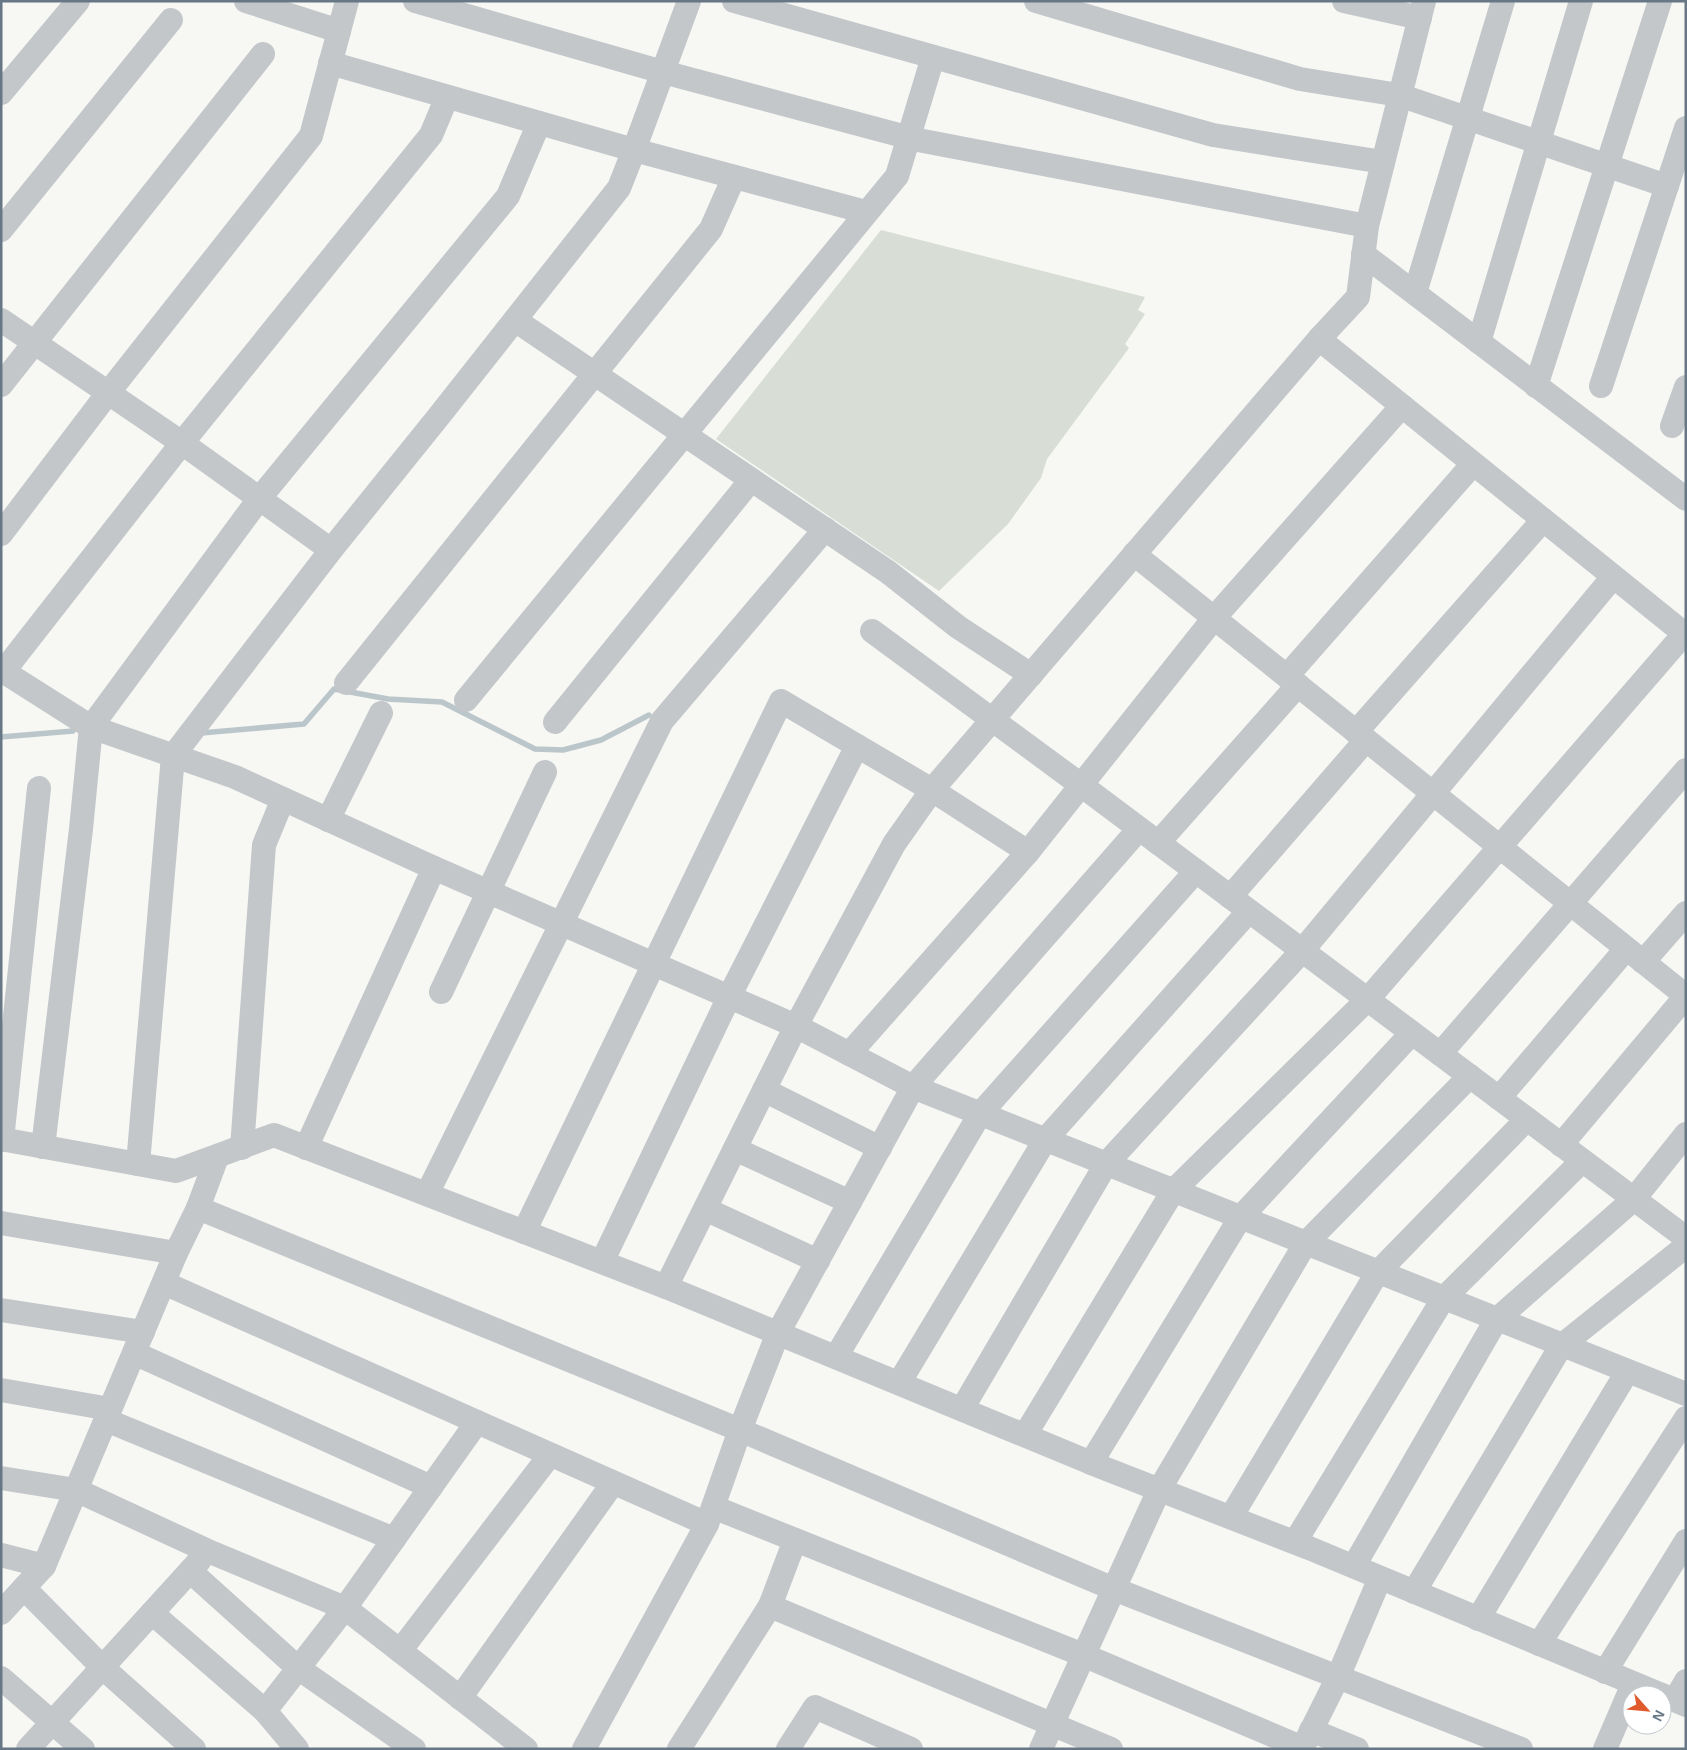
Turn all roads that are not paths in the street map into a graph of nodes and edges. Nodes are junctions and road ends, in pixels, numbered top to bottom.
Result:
1 (78, 1) edge
2 (246, 1) edge
3 (347, 1) edge
4 (415, 1) edge
5 (689, 1) edge
6 (734, 1) edge
7 (1036, 1) edge
8 (1344, 1) edge
9 (1503, 1) edge
10 (1581, 1) edge
11 (1660, 1) edge
12 (1422, 10) edge
13 (171, 20) dead end
14 (339, 31) junction
15 (263, 54) dead end
16 (933, 57) junction
17 (330, 64) junction
18 (663, 72) junction
19 (1, 93) edge
20 (1399, 95) junction
21 (447, 96) junction
22 (1468, 118) junction
23 (539, 123) junction
24 (1686, 128) edge
25 (907, 137) junction
26 (1538, 142) junction
27 (634, 150) junction
28 (1383, 162) junction
29 (1607, 165) junction
30 (734, 177) junction
31 (1667, 186) junction
32 (866, 212) junction
33 (1367, 226) junction
34 (1, 230) edge
35 (1363, 254) junction
36 (1415, 293) junction
37 (1, 320) edge
38 (515, 320) junction
39 (1320, 340) junction
40 (1478, 342) junction
41 (35, 344) junction
42 (593, 373) junction
43 (1, 385) edge
44 (1536, 386) junction
45 (1601, 386) dead end
46 (1686, 386) edge
47 (108, 393) junction
48 (1402, 406) junction
49 (1672, 426) dead end
50 (684, 434) junction
51 (182, 443) junction
52 (1473, 464) junction
53 (751, 480) junction
54 (259, 499) junction
55 (1686, 499) edge
56 (1543, 520) junction
57 (825, 529) junction
58 (1, 534) edge
59 (331, 550) junction
60 (1134, 554) junction
61 (1613, 576) junction
62 (1214, 618) junction
63 (872, 631) dead end
64 (1685, 635) edge
65 (2, 671) edge
66 (1030, 675) junction
67 (1292, 680) junction
68 (346, 682) dead end
69 (466, 700) dead end
70 (381, 714) dead end
71 (992, 720) junction
72 (555, 722) dead end
73 (91, 726) junction
74 (1361, 736) junction
75 (857, 746) junction
76 (173, 756) junction
77 (1686, 770) edge
78 (546, 772) dead end
79 (1082, 786) junction
80 (39, 788) dead end
81 (932, 790) junction
82 (1433, 793) junction
83 (283, 799) junction
84 (328, 820) junction
85 (1149, 836) junction
86 (1500, 847) junction
87 (1028, 852) junction
88 (434, 868) junction
89 (1196, 871) junction
90 (489, 892) junction
91 (1240, 904) junction
92 (1570, 904) junction
93 (1686, 913) edge
94 (561, 924) junction
95 (1302, 951) junction
96 (1635, 955) junction
97 (652, 964) junction
98 (441, 992) dead end
99 (1686, 996) edge
100 (729, 997) junction
101 (1368, 999) junction
102 (796, 1026) junction
103 (1412, 1033) junction
104 (849, 1054) junction
105 (1440, 1054) junction
106 (1470, 1076) junction
107 (913, 1087) junction
108 (764, 1090) junction
109 (1499, 1098) junction
110 (980, 1114) junction
111 (1527, 1119) junction
112 (1686, 1134) edge
113 (2, 1139) edge
114 (1045, 1140) junction
115 (1561, 1145) junction
116 (43, 1147) junction
117 (242, 1148) junction
118 (306, 1148) junction
119 (880, 1148) junction
120 (735, 1149) junction
121 (217, 1157) junction
122 (1582, 1161) junction
123 (138, 1164) junction
124 (1106, 1164) junction
125 (1173, 1191) junction
126 (427, 1194) junction
127 (1634, 1199) junction
128 (850, 1202) junction
129 (198, 1208) junction
130 (705, 1209) junction
131 (1240, 1218) junction
132 (1, 1223) edge
133 (524, 1232) junction
134 (1686, 1238) edge
135 (1305, 1244) junction
136 (1686, 1246) edge
137 (176, 1253) junction
138 (818, 1261) junction
139 (602, 1262) junction
140 (1377, 1273) junction
141 (164, 1283) junction
142 (666, 1287) junction
143 (1443, 1299) junction
144 (1, 1310) edge
145 (1496, 1320) junction
146 (778, 1333) junction
147 (139, 1342) junction
148 (1561, 1346) junction
149 (836, 1357) junction
150 (1628, 1372) junction
151 (899, 1383) junction
152 (1, 1390) edge
153 (1686, 1394) edge
154 (962, 1409) junction
155 (108, 1414) junction
156 (1686, 1418) edge
157 (477, 1422) junction
158 (740, 1430) junction
159 (1025, 1435) junction
160 (550, 1455) junction
161 (1091, 1463) junction
162 (1, 1478) edge
163 (613, 1483) junction
164 (431, 1487) junction
165 (76, 1490) junction
166 (1159, 1490) junction
167 (710, 1515) junction
168 (1231, 1517) junction
169 (394, 1539) junction
170 (796, 1540) junction
171 (1686, 1541) edge
172 (1295, 1542) junction
173 (208, 1551) junction
174 (1, 1555) edge
175 (44, 1566) junction
176 (1354, 1566) junction
177 (190, 1571) junction
178 (1380, 1578) junction
179 (24, 1588) junction
180 (1114, 1589) junction
181 (1414, 1592) junction
182 (770, 1606) junction
183 (344, 1608) junction
184 (1, 1613) edge
185 (152, 1613) junction
186 (1478, 1619) junction
187 (1539, 1644) junction
188 (400, 1651) junction
189 (1083, 1655) junction
190 (102, 1667) junction
191 (298, 1668) junction
192 (1605, 1672) junction
193 (1338, 1676) junction
194 (1, 1678) edge
195 (1633, 1684) junction
196 (1674, 1695) edge
197 (460, 1698) junction
198 (265, 1711) junction
199 (52, 1722) junction
200 (1052, 1724) junction
201 (1305, 1742) edge
202 (28, 1749) edge
203 (83, 1749) edge
204 (194, 1749) edge
205 (297, 1749) edge
206 (414, 1749) edge
207 (526, 1749) edge
208 (584, 1749) edge
209 (679, 1749) edge
210 (788, 1749) edge
211 (910, 1749) edge
212 (1041, 1749) edge
213 (1111, 1749) edge
214 (1357, 1749) edge
215 (1521, 1749) edge
216 (1605, 1749) edge

1 - 19 street
2 - 14 street
3 - 14 street
4 - 18 street
5 - 18 street
6 - 16 street
7 - 20 street
8 - 12 street
9 - 22 street
10 - 26 street
11 - 29 street
12 - 20 street
13 - 34 street
14 - 17 street
15 - 41 street
16 - 25 street
16 - 28 street
17 - 21 street
17 - 47 street
18 - 25 street
18 - 27 street
20 - 22 street
20 - 28 street
21 - 23 street
21 - 51 street
22 - 26 street
22 - 36 street
23 - 27 street
23 - 54 street
24 - 31 street
25 - 32 street
25 - 33 street
26 - 29 street
26 - 40 street
27 - 30 street
27 - 38 street
28 - 33 street
29 - 31 street
29 - 44 street
30 - 32 street
30 - 42 street
31 - 45 street
32 - 50 street
33 - 35 street
35 - 36 street
35 - 39 street
36 - 40 street
37 - 41 street
38 - 42 street
38 - 59 street
39 - 48 street
39 - 60 street
40 - 44 street
41 - 43 street
41 - 47 street
42 - 50 street
42 - 68 street
44 - 55 street
46 - 49 street
47 - 51 street
47 - 58 street
48 - 52 street
48 - 62 street
50 - 53 street
50 - 69 street
51 - 54 street
51 - 65 street
52 - 56 street
52 - 67 street
53 - 57 street
53 - 72 street
54 - 59 street
54 - 73 street
56 - 61 street
56 - 74 street
57 - 66 street
57 - 94 street
59 - 76 street
60 - 62 street
60 - 66 street
61 - 64 street
61 - 82 street
62 - 67 street
62 - 79 street
63 - 71 street
64 - 86 street
65 - 73 street
66 - 71 street
67 - 74 street
67 - 85 street
70 - 84 street
71 - 79 street
71 - 81 street
73 - 76 street
73 - 116 street
74 - 82 street
74 - 91 street
75 - 81 street
75 - 97 street
75 - 100 street
76 - 83 street
76 - 123 street
77 - 92 street
78 - 90 street
79 - 85 street
79 - 87 street
80 - 113 street
81 - 87 street
81 - 102 street
82 - 86 street
82 - 95 street
83 - 84 street
83 - 117 street
84 - 88 street
85 - 89 street
85 - 107 street
86 - 92 street
86 - 101 street
87 - 104 street
88 - 90 street
88 - 118 street
89 - 91 street
89 - 110 street
90 - 94 street
90 - 98 street
91 - 95 street
91 - 114 street
92 - 96 street
92 - 105 street
93 - 96 street
94 - 97 street
94 - 126 street
95 - 101 street
95 - 124 street
96 - 99 street
96 - 109 street
97 - 100 street
97 - 133 street
99 - 115 street
100 - 102 street
100 - 139 street
101 - 103 street
101 - 125 street
102 - 104 street
102 - 108 street
103 - 105 street
103 - 131 street
104 - 107 street
105 - 106 street
106 - 109 street
106 - 135 street
107 - 110 street
107 - 119 street
108 - 119 street
108 - 120 street
109 - 111 street
110 - 114 street
110 - 149 street
111 - 115 street
111 - 140 street
112 - 127 street
113 - 116 street
114 - 124 street
114 - 151 street
115 - 122 street
116 - 123 street
117 - 118 street
117 - 121 street
118 - 126 street
119 - 128 street
120 - 128 street
120 - 130 street
121 - 123 street
121 - 129 street
122 - 127 street
122 - 143 street
124 - 125 street
124 - 154 street
125 - 131 street
125 - 159 street
126 - 133 street
127 - 134 street
127 - 145 street
128 - 138 street
129 - 137 street
129 - 158 street
130 - 138 street
130 - 142 street
131 - 135 street
131 - 161 street
132 - 137 street
133 - 139 street
135 - 140 street
135 - 166 street
136 - 148 street
137 - 141 street
138 - 146 street
139 - 142 street
140 - 143 street
140 - 168 street
141 - 147 street
141 - 157 street
142 - 146 street
143 - 145 street
143 - 172 street
144 - 147 street
145 - 148 street
145 - 176 street
146 - 149 street
146 - 158 street
147 - 155 street
147 - 164 street
148 - 150 street
148 - 181 street
149 - 151 street
150 - 153 street
150 - 186 street
151 - 154 street
152 - 155 street
154 - 159 street
155 - 165 street
155 - 169 street
156 - 187 street
157 - 160 street
157 - 164 street
158 - 167 street
158 - 180 street
159 - 161 street
160 - 163 street
160 - 188 street
161 - 166 street
162 - 165 street
163 - 167 street
163 - 197 street
164 - 169 street
165 - 173 street
165 - 175 street
166 - 168 street
166 - 180 street
167 - 170 street
167 - 208 street
168 - 172 street
169 - 183 street
170 - 182 street
170 - 189 street
171 - 192 street
172 - 176 street
173 - 177 street
173 - 183 street
174 - 175 street
175 - 179 street
176 - 178 street
177 - 185 street
177 - 191 street
178 - 181 street
178 - 193 street
179 - 184 street
179 - 190 street
180 - 189 street
180 - 193 street
181 - 186 street
182 - 200 street
182 - 209 street
183 - 188 street
183 - 191 street
185 - 190 street
185 - 198 street
186 - 187 street
187 - 192 street
188 - 197 street
189 - 200 street
189 - 201 street
190 - 199 street
190 - 204 street
191 - 198 street
191 - 206 street
192 - 195 street
193 - 201 street
193 - 215 street
194 - 199 street
195 - 196 street
195 - 216 street
197 - 207 street
198 - 205 street
199 - 202 street
199 - 203 street
200 - 212 street
200 - 213 street
201 - 214 street
210 - 211 street

